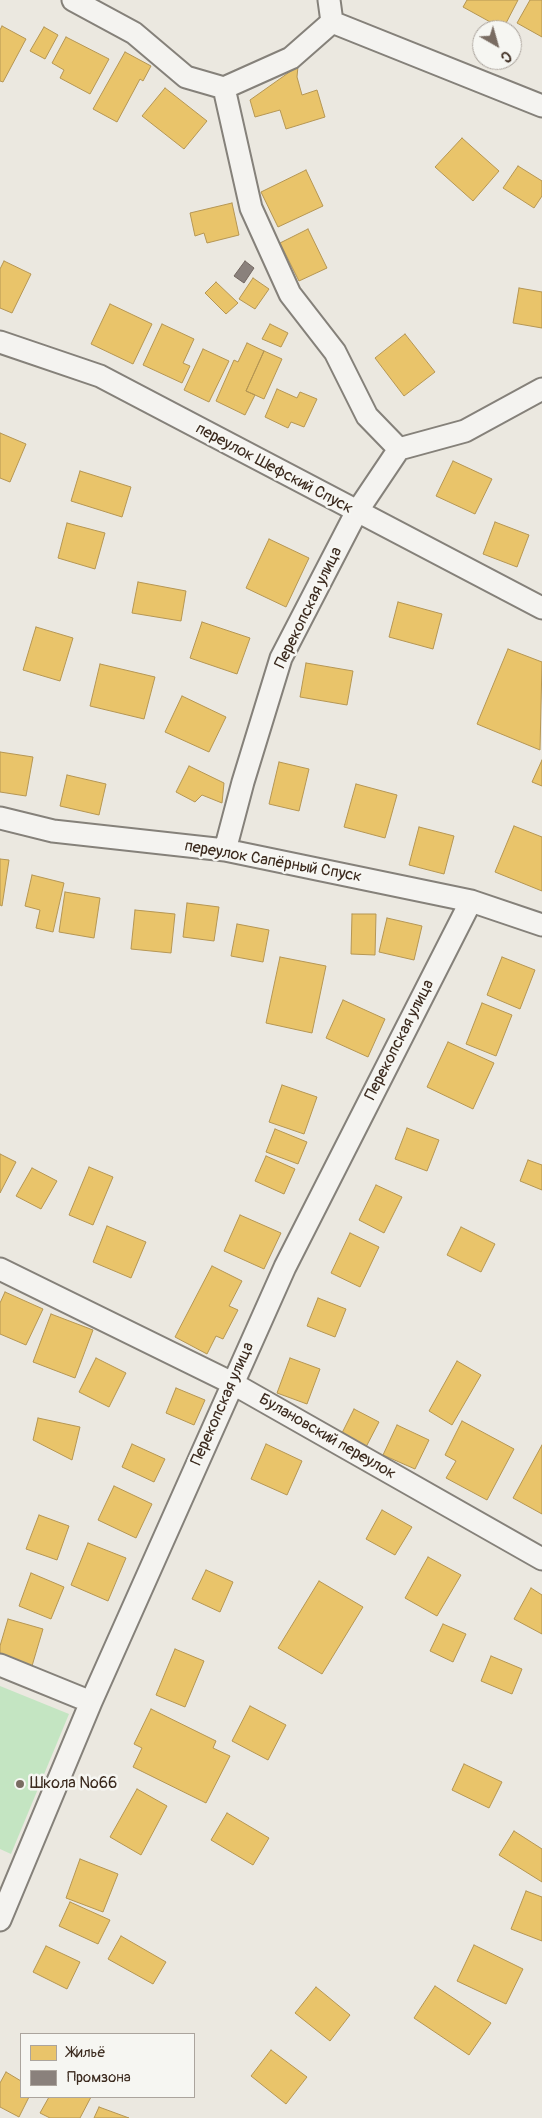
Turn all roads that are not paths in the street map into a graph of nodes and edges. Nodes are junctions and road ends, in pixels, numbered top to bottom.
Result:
1 (73, 0) edge
2 (329, 0) edge
3 (332, 22) junction
4 (224, 88) junction
5 (542, 106) edge
6 (0, 342) edge
7 (542, 389) edge
8 (399, 449) junction
9 (356, 513) junction
10 (542, 608) edge
11 (0, 818) edge
12 (225, 850) junction
13 (471, 901) junction
14 (542, 925) edge
15 (0, 1269) edge
16 (232, 1383) junction
17 (542, 1560) edge
18 (0, 1665) edge
19 (92, 1702) junction
20 (0, 1920) edge

1 - 4 street
2 - 3 street
3 - 4 street
3 - 5 street
4 - 8 street
6 - 9 street, переулок Шефский Спуск
7 - 8 street
8 - 9 street, Перекопская улица
9 - 10 street, переулок Шефский Спуск
9 - 12 street, Перекопская улица
11 - 12 street, переулок Сапёрный Спуск
12 - 13 street, переулок Сапёрный Спуск
13 - 14 street, переулок Сапёрный Спуск
13 - 16 street, Перекопская улица
15 - 16 street, Булановский переулок
16 - 17 street, Булановский переулок
16 - 19 street, Перекопская улица
18 - 19 street
19 - 20 street, Перекопская улица

